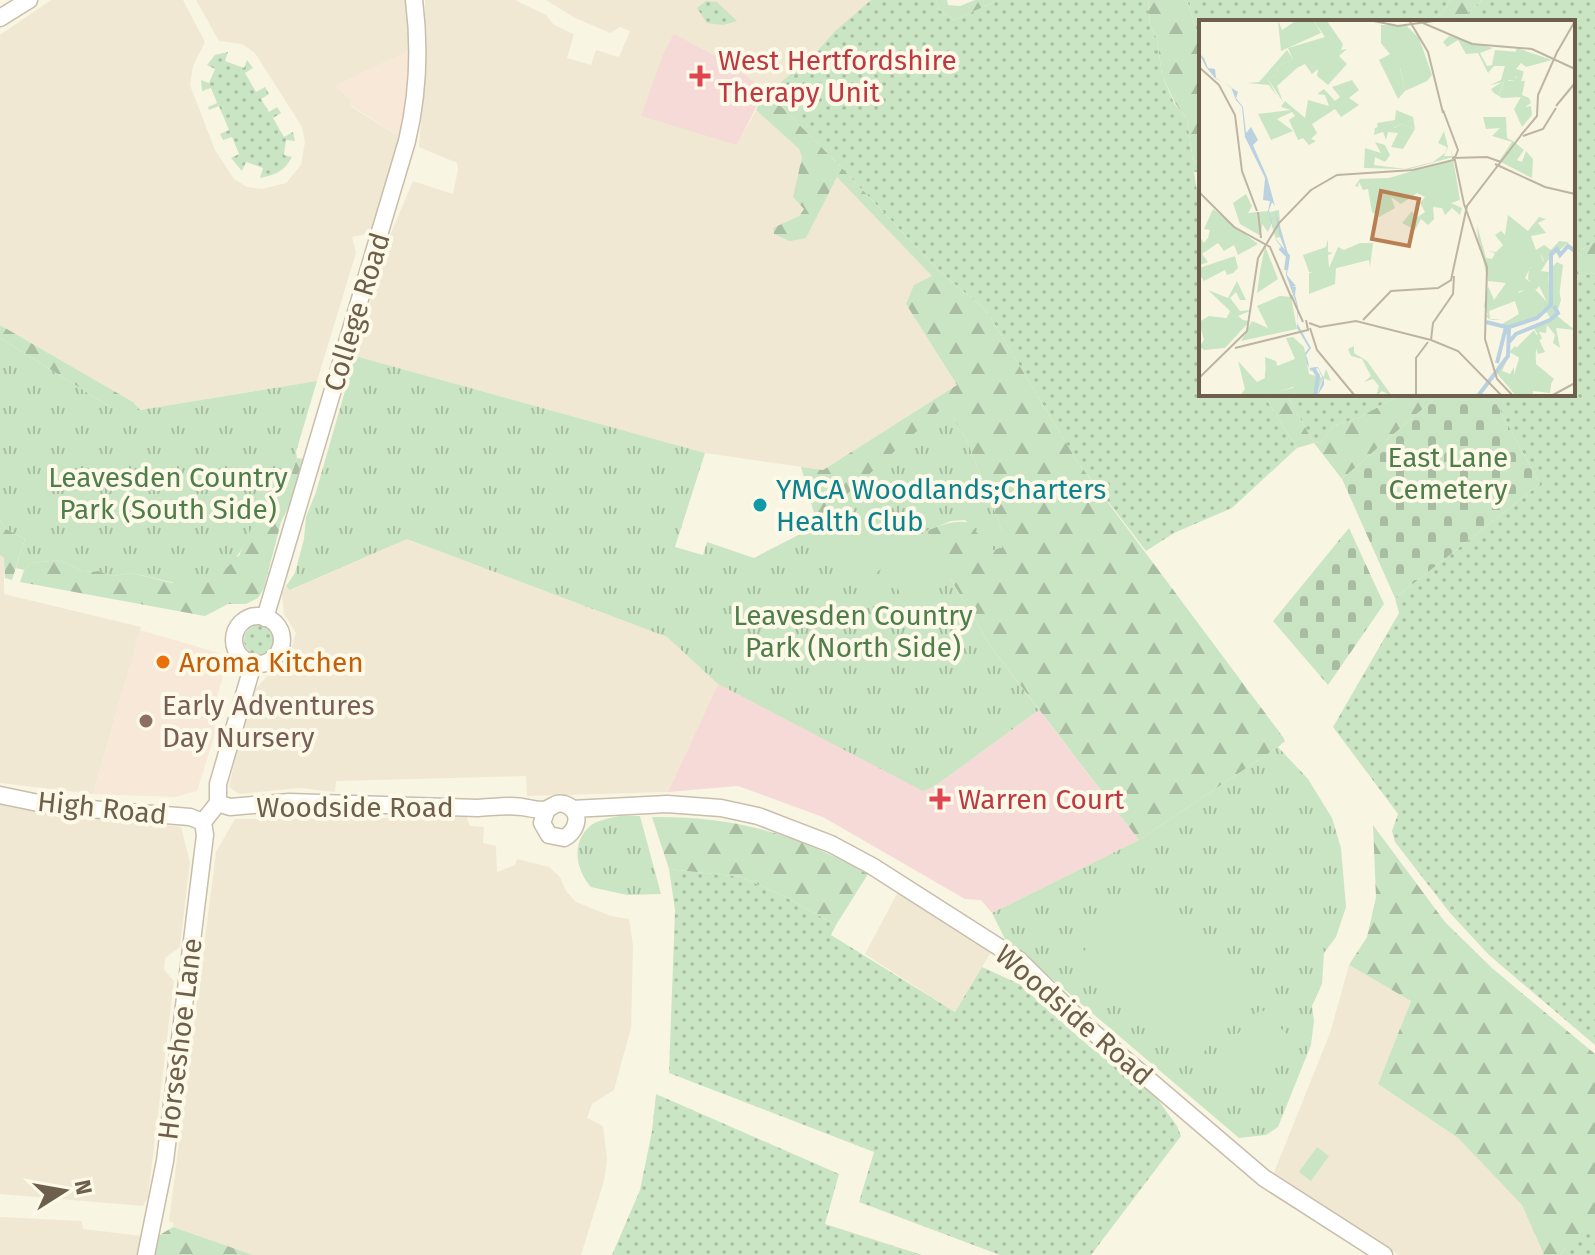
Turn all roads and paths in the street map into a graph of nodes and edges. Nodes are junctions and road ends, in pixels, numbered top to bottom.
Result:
1 (29, 0) edge
2 (414, 0) edge
3 (0, 18) edge
4 (265, 618) junction
5 (253, 664) junction
6 (0, 795) edge
7 (218, 803) junction
8 (493, 807) junction
9 (547, 809) junction
10 (574, 816) junction
11 (203, 822) junction
12 (543, 828) junction
13 (146, 1255) edge
14 (1384, 1255) edge

1 - 3 street
2 - 4 street, College Road
4 - 5 street
4 - 5 street
5 - 7 street
6 - 11 street, High Road
7 - 8 street, Woodside Road
7 - 11 street
8 - 9 street, Woodside Road
8 - 12 street, Woodside Road
9 - 10 street
9 - 12 street
10 - 12 street
10 - 14 street, Woodside Road
11 - 13 street, Horseshoe Lane

